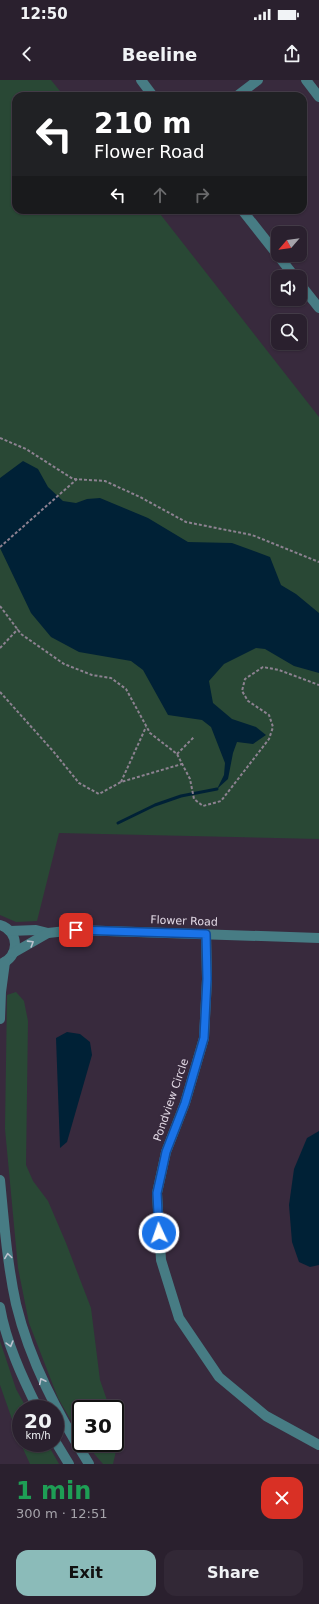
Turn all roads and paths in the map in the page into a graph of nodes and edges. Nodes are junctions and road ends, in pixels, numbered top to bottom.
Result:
1 (141, 80) edge
2 (258, 80) edge
3 (306, 80) edge
4 (150, 92) edge
5 (242, 92) edge
6 (319, 97) edge
7 (245, 214) edge
8 (289, 270) edge
9 (307, 293) edge
10 (319, 308) edge
11 (0, 438) edge
12 (77, 479) junction
13 (0, 547) edge
14 (319, 562) edge
15 (0, 606) edge
16 (18, 629) junction
17 (0, 648) edge
18 (319, 685) edge
19 (0, 692) edge
20 (146, 727) junction
21 (194, 737) dead end
22 (177, 754) junction
23 (182, 764) junction
24 (121, 782) junction
25 (0, 925) edge
26 (10, 931) junction
27 (48, 933) junction
28 (206, 934) junction
29 (319, 938) edge
30 (14, 953) junction
31 (3, 963) edge
32 (0, 1019) edge
33 (0, 1180) edge
34 (0, 1307) edge
35 (33, 1400) edge
36 (319, 1445) edge
37 (62, 1452) edge
38 (69, 1464) edge
39 (89, 1464) edge

1 - 4 street
2 - 5 street
3 - 6 street
7 - 8 street
9 - 10 street
11 - 12 path
12 - 13 path
12 - 14 path
15 - 16 path
16 - 17 path
16 - 20 path
18 - 23 path
19 - 24 path
20 - 22 path
20 - 24 path
21 - 22 path
22 - 23 path
23 - 24 path
25 - 26 street
26 - 27 street, Flower Road
26 - 30 street
27 - 28 street, Flower Road
30 -> 27 street, Flower Road
28 - 29 street, Flower Road
28 - 36 street, Pondview Circle
30 - 31 street, Flower Road
31 - 32 street
39 -> 33 street
34 -> 35 street
37 - 38 street

